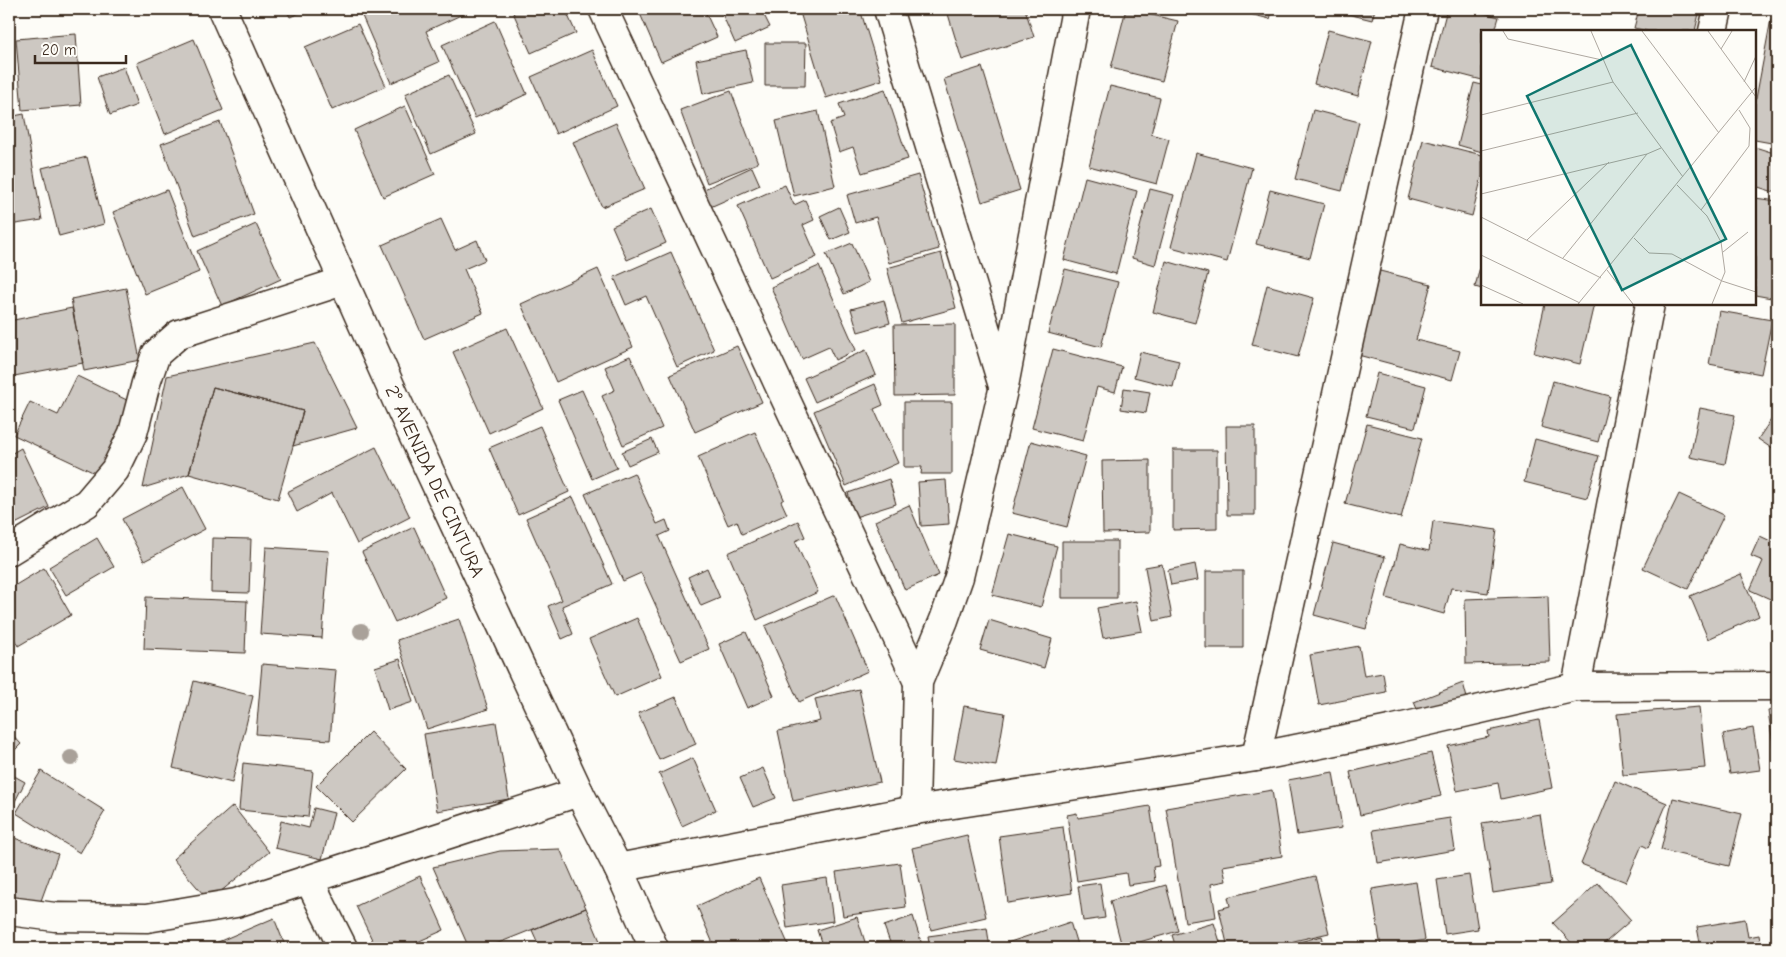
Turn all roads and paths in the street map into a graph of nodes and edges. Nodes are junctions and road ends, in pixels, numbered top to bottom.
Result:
1 (222, 9) edge
2 (602, 9) edge
3 (888, 9) edge
4 (1076, 9) edge
5 (1423, 9) edge
6 (1718, 9) edge
7 (1713, 30) edge
8 (343, 280) junction
9 (1650, 305) edge
10 (1004, 386) junction
11 (9, 551) edge
12 (918, 682) junction
13 (1576, 686) junction
14 (1777, 686) edge
15 (1256, 757) junction
16 (579, 792) junction
17 (915, 810) junction
18 (618, 868) junction
19 (309, 880) junction
20 (9, 911) edge
21 (343, 948) edge
22 (654, 948) edge

1 - 8 street, 2° AVENIDA DE CINTURA
2 - 12 street
3 - 10 street
4 - 10 street
5 - 15 street
6 - 7 street
8 - 11 street
8 - 16 street, 2° AVENIDA DE CINTURA
9 - 13 street
10 - 12 street
12 - 17 street
13 - 14 street
13 - 15 street
15 - 17 street
16 - 18 street, 2° AVENIDA DE CINTURA
16 - 19 street
17 - 18 street
18 - 22 street, 2° AVENIDA DE CINTURA
19 - 20 street
19 - 21 street

